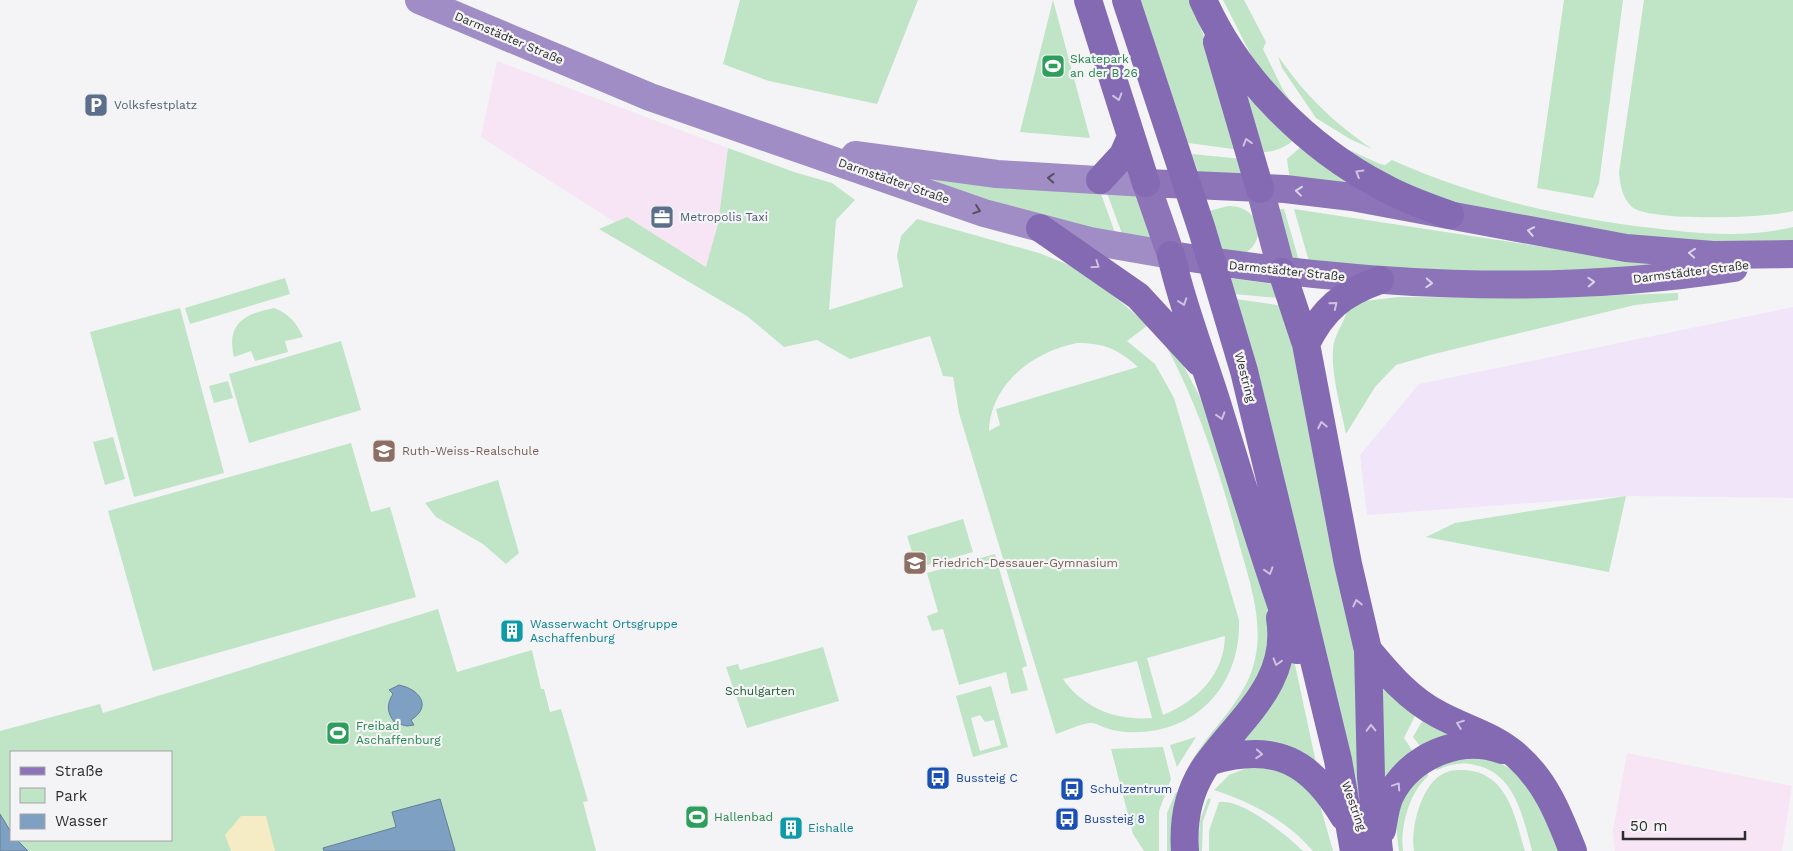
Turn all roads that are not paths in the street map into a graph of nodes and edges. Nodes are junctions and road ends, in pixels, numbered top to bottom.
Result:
1 (419, 0) edge
2 (1088, 0) edge
3 (1126, 0) edge
4 (1205, 5) edge
5 (1131, 137) junction
6 (796, 147) junction
7 (1100, 180) junction
8 (1146, 183) junction
9 (1212, 187) junction
10 (1260, 188) junction
11 (1450, 215) junction
12 (1040, 228) junction
13 (1171, 255) junction
14 (1793, 256) edge
15 (1282, 272) junction
16 (1380, 280) junction
17 (1306, 344) junction
18 (1206, 370) junction
19 (1277, 596) junction
20 (1368, 650) junction
21 (1518, 756) junction
22 (1211, 760) junction
23 (1338, 760) junction
24 (1366, 846) edge
25 (1571, 848) edge
26 (1185, 851) edge

1 - 6 main road, Darmstädter Straße
2 -> 5 highway
3 - 23 highway, Westring
10 -> 4 highway
11 -> 4 highway
5 - 7 highway
5 - 8 highway
7 -> 6 main road, Darmstädter Straße
6 -> 12 main road, Darmstädter Straße
7 - 8 main road, Darmstädter Straße
8 - 9 main road, Darmstädter Straße
8 - 13 main road
9 - 10 main road, Darmstädter Straße
9 - 13 main road
11 -> 10 main road, Darmstädter Straße
10 - 15 main road
14 -> 11 main road, Darmstädter Straße
12 - 13 main road, Darmstädter Straße
12 -> 18 highway
13 - 15 main road, Darmstädter Straße
13 -> 18 highway
16 -> 14 main road, Darmstädter Straße
15 - 16 main road, Darmstädter Straße
15 - 17 highway
17 -> 16 highway
20 -> 17 highway
18 -> 19 highway
19 -> 22 highway
19 - 23 highway
21 -> 20 highway
24 -> 20 highway
24 -> 21 highway
21 - 25 highway
22 -> 24 highway
22 - 26 highway
23 - 24 highway, Westring

